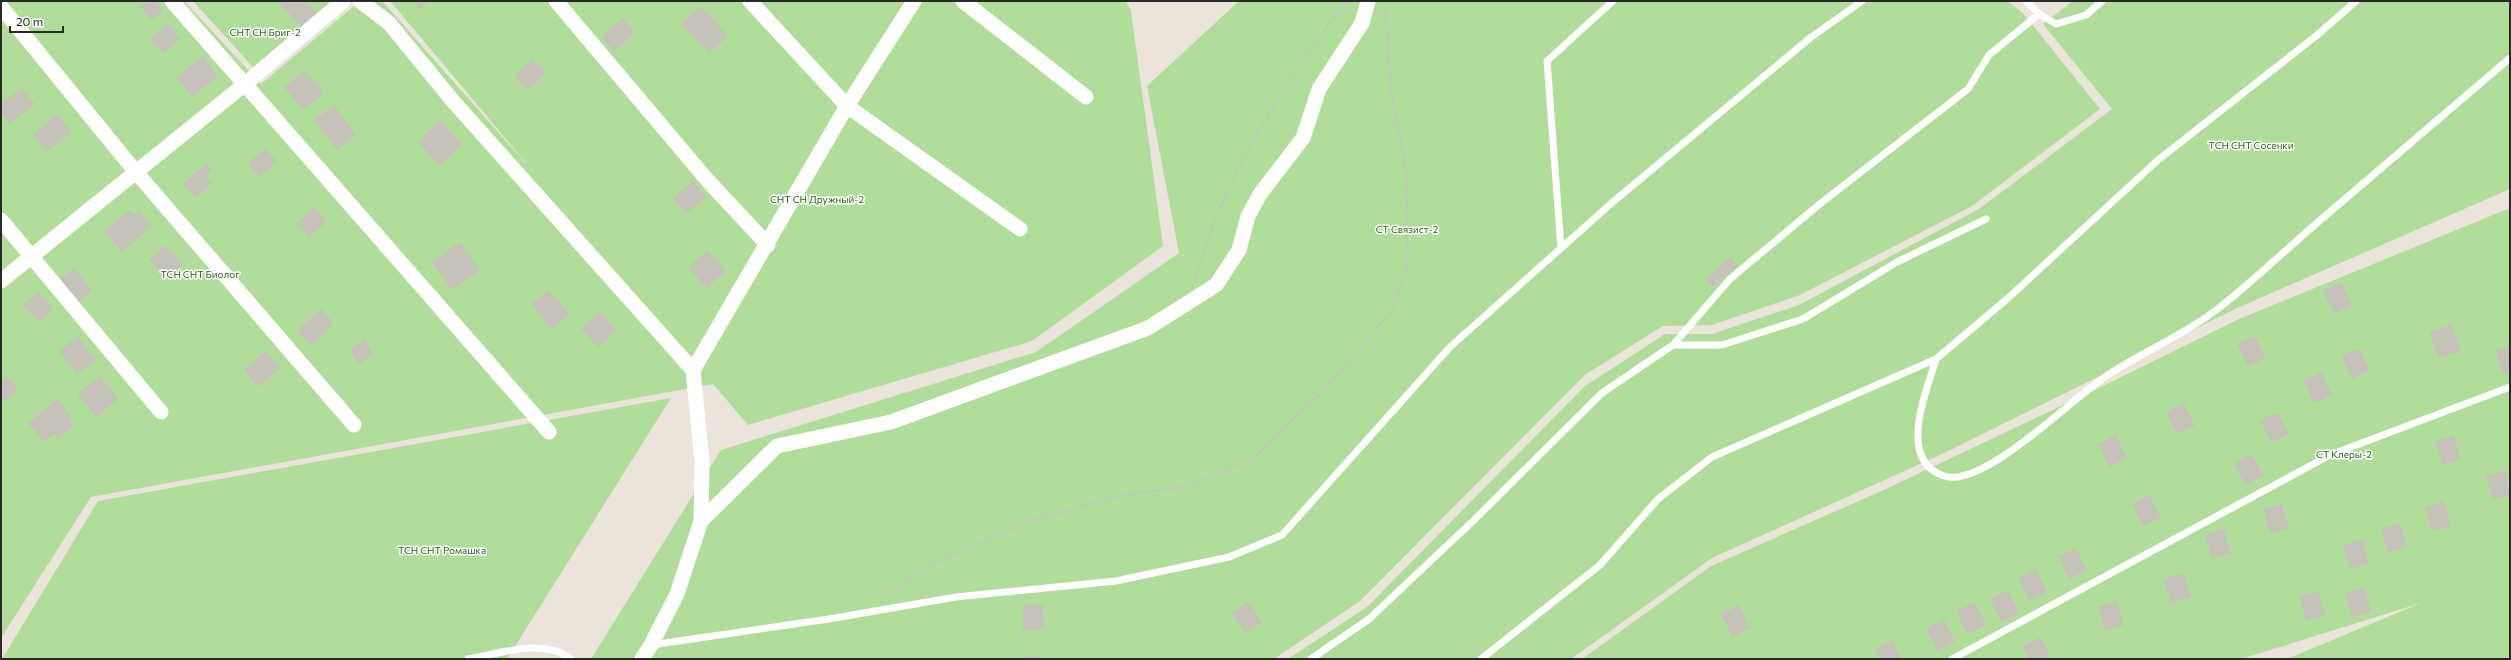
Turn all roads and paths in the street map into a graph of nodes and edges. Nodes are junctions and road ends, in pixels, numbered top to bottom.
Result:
1 (7, 1) edge
2 (172, 1) edge
3 (343, 1) edge
4 (360, 1) edge
5 (556, 1) edge
6 (750, 1) edge
7 (914, 1) edge
8 (963, 1) edge
9 (1347, 1) edge
10 (1368, 1) edge
11 (1385, 1) edge
12 (1613, 1) edge
13 (1862, 1) edge
14 (2026, 1) edge
15 (2102, 1) edge
16 (2356, 1) edge
17 (1, 8) edge
18 (2039, 14) junction
19 (2510, 58) edge
20 (245, 84) junction
21 (1086, 97) dead end
22 (847, 106) junction
23 (135, 171) junction
24 (1986, 219) dead end
25 (1, 220) edge
26 (1020, 229) dead end
27 (768, 245) junction
28 (1561, 248) junction
29 (31, 258) junction
30 (1, 281) edge
31 (1187, 305) junction
32 (1673, 346) junction
33 (1936, 359) junction
34 (694, 370) junction
35 (2510, 387) edge
36 (161, 412) dead end
37 (354, 425) dead end
38 (549, 432) dead end
39 (701, 522) junction
40 (884, 597) dead end
41 (651, 645) junction
42 (468, 659) edge
43 (571, 659) edge
44 (642, 659) edge
45 (1312, 659) edge
46 (1480, 659) edge
47 (1952, 659) edge

1 - 17 street
2 - 20 street
3 - 20 street
4 - 34 street
5 - 27 street
6 - 22 street
7 - 22 street
8 - 21 street
9 - 31 path
10 - 31 street
11 - 40 path
12 - 28 lane
13 - 28 lane
14 - 18 lane
15 - 18 lane
16 - 33 lane
17 - 23 street
18 - 32 lane
19 - 33 lane
20 - 23 street
20 - 38 street
22 - 26 street
22 - 27 street
23 - 29 street
23 - 37 street
24 - 32 lane
25 - 29 street
27 - 34 street
28 - 41 lane
29 - 30 street
29 - 36 street
31 - 39 street
32 - 45 lane
33 - 46 lane
34 - 39 street
35 - 47 lane
39 - 41 street
41 - 44 street
42 - 43 lane

